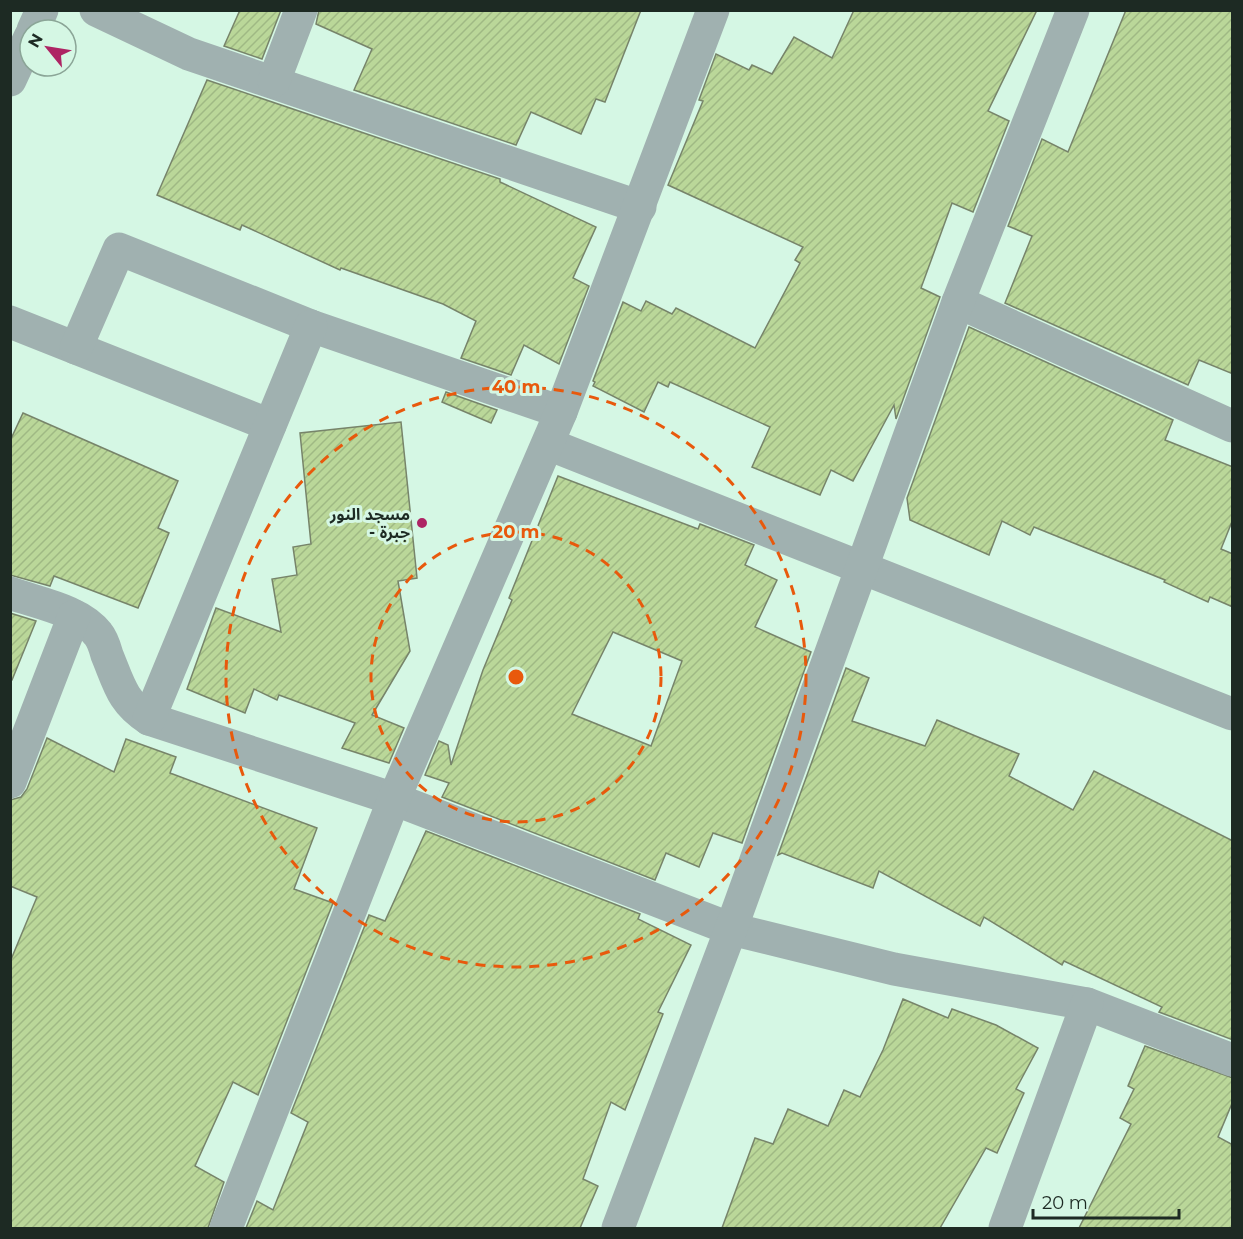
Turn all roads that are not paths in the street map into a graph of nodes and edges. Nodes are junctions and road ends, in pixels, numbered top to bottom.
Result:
1 (96, 10) edge
2 (301, 10) edge
3 (713, 10) edge
4 (1073, 10) edge
5 (18, 63) edge
6 (10, 80) edge
7 (274, 81) junction
8 (640, 207) junction
9 (958, 303) junction
10 (10, 322) edge
11 (311, 326) junction
12 (76, 348) junction
13 (561, 411) junction
14 (270, 425) junction
15 (1233, 426) edge
16 (548, 444) junction
17 (862, 567) junction
18 (10, 593) edge
19 (74, 616) junction
20 (1233, 714) edge
21 (150, 719) junction
22 (10, 782) edge
23 (394, 799) junction
24 (732, 929) junction
25 (1087, 1004) junction
26 (1233, 1060) edge
27 (226, 1228) edge
28 (618, 1228) edge
29 (1005, 1228) edge

1 - 7 street
2 - 7 street
3 - 8 street
4 - 9 street
5 - 6 street
7 - 8 street
8 - 13 street
9 - 15 street
9 - 17 street
10 - 12 street
11 - 12 street
11 - 13 street
11 - 14 street
12 - 14 street
13 - 16 street
14 - 21 street
16 - 17 street
16 - 23 street
17 - 20 street
17 - 24 street
18 - 19 street
19 - 21 street
19 - 22 street
21 - 23 street
23 - 24 street
23 - 27 street
24 - 25 street
24 - 28 street
25 - 26 street
25 - 29 street

